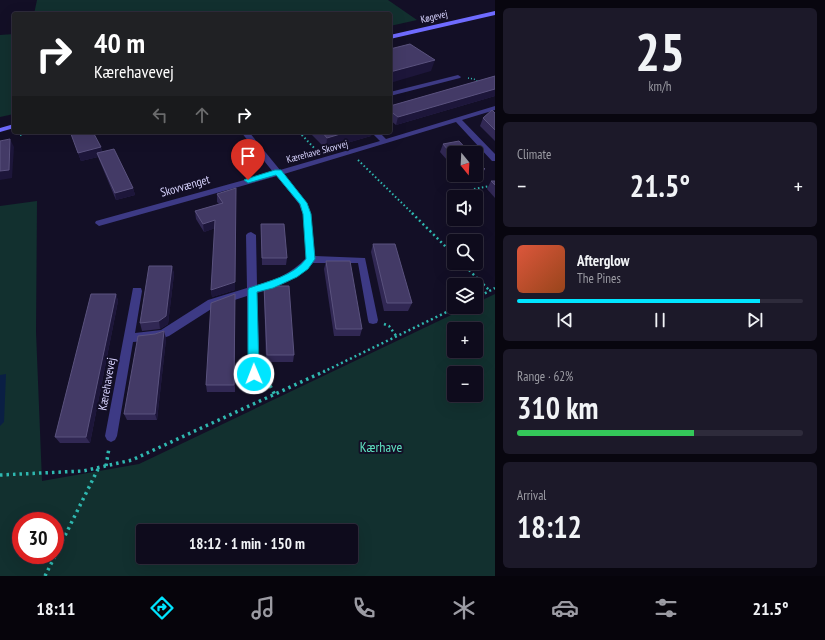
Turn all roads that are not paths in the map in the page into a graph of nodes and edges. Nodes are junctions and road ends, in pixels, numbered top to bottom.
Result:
1 (495, 10) edge
2 (495, 13) edge
3 (482, 15) junction
4 (392, 37) edge
5 (458, 77) dead end
6 (392, 94) edge
7 (495, 108) edge
8 (458, 120) junction
9 (12, 127) edge
10 (0, 130) edge
11 (247, 134) edge
12 (376, 134) edge
13 (385, 142) junction
14 (495, 159) edge
15 (278, 172) junction
16 (100, 223) dead end
17 (251, 235) dead end
18 (311, 259) junction
19 (252, 290) junction
20 (137, 291) dead end
21 (373, 320) road end
22 (128, 338) junction
23 (254, 374) dead end
24 (111, 436) dead end

1 - 3 main road, Køgevej
2 - 3 main road, Køgevej
3 - 4 main road, Køgevej
5 - 6 street
7 - 8 street, Kærehave Skovvej
8 - 13 street, Kærehave Skovvej
8 - 14 street
9 - 10 main road
11 - 15 street
12 - 13 street
13 - 15 street, Kærehave Skovvej
15 - 16 street, Skovvænget
15 - 18 street
17 - 19 street
18 - 19 street
18 - 21 street
19 - 22 street
19 - 23 street
20 - 22 street, Kærehavevej
22 - 24 street, Kærehavevej

